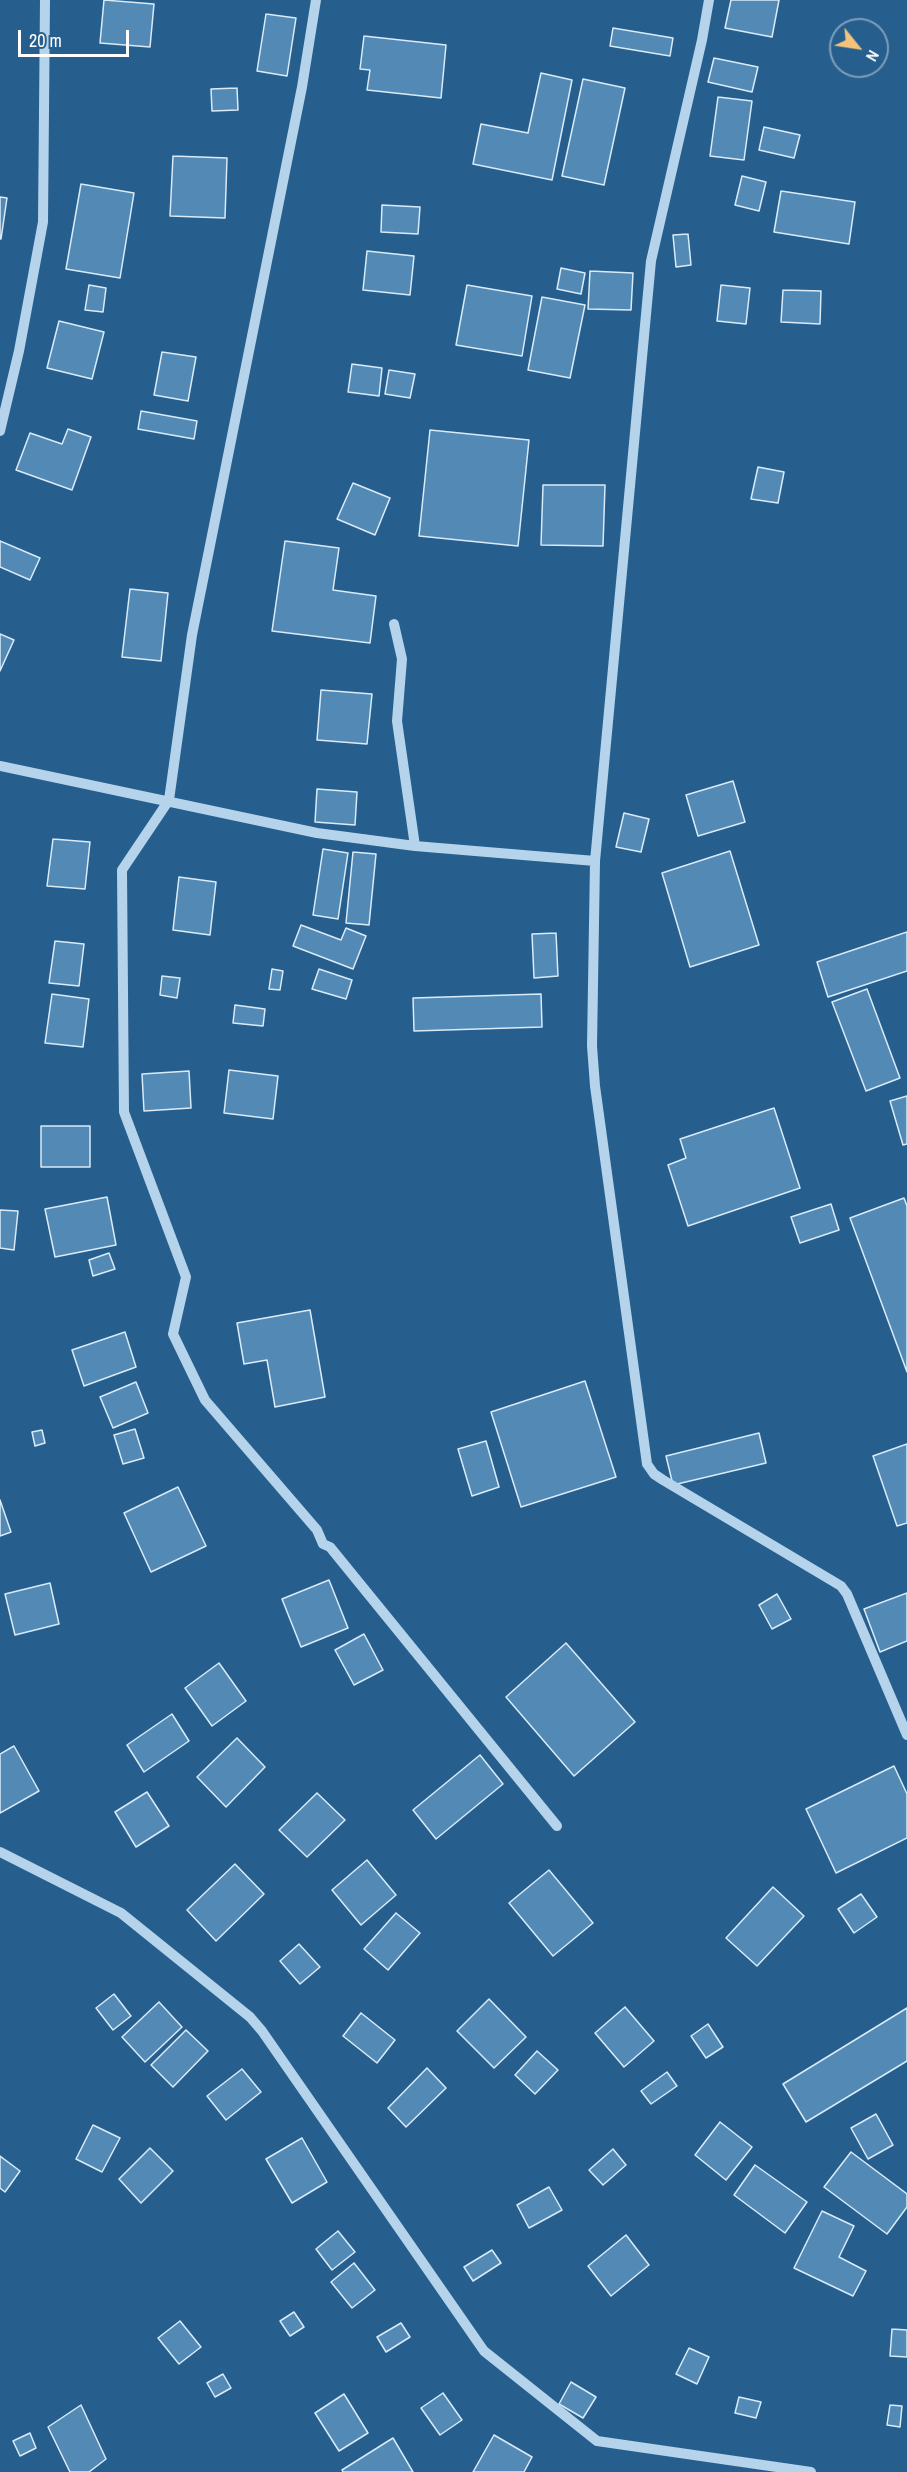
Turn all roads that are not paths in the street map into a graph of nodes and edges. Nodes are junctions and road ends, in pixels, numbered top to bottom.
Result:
1 (45, 0) edge
2 (316, 0) edge
3 (709, 0) edge
4 (0, 431) edge
5 (394, 624) dead end
6 (0, 766) edge
7 (169, 800) junction
8 (415, 846) junction
9 (595, 861) junction
10 (907, 1735) edge
11 (557, 1826) dead end
12 (0, 1852) edge
13 (812, 2472) edge

1 - 4 street
2 - 7 street
3 - 9 street
5 - 8 street
6 - 7 street
7 - 8 street
7 - 11 street
8 - 9 street
9 - 10 street
12 - 13 street

